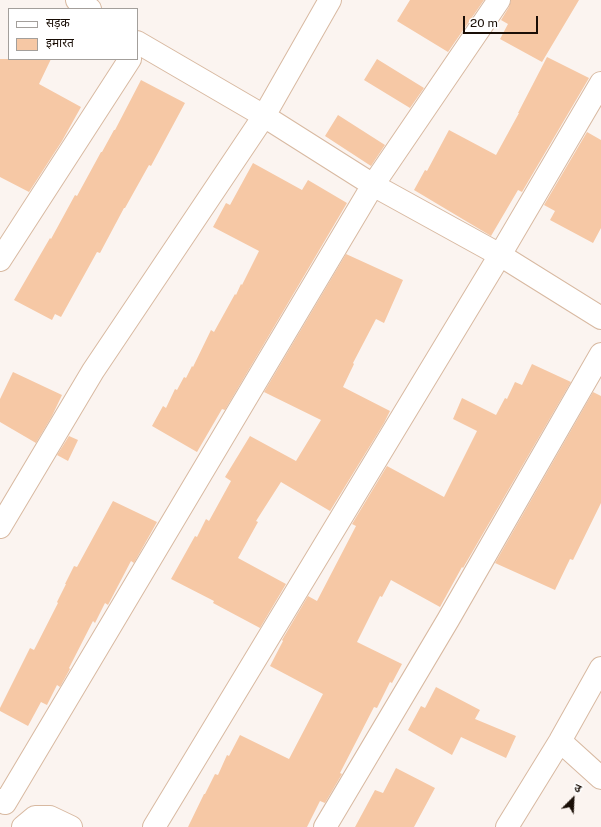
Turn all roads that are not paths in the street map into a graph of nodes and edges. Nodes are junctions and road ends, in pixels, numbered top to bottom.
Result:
1 (77, 0) edge
2 (330, 0) edge
3 (498, 0) edge
4 (89, 8) edge
5 (138, 49) edge
6 (128, 60) edge
7 (601, 83) edge
8 (264, 116) junction
9 (373, 185) junction
10 (500, 254) junction
11 (0, 260) edge
12 (601, 318) edge
13 (601, 354) edge
14 (0, 527) edge
15 (601, 668) edge
16 (560, 741) junction
17 (601, 778) edge
18 (0, 800) edge
19 (23, 827) edge
20 (71, 827) edge
21 (154, 827) edge
22 (325, 827) edge
23 (507, 827) edge

1 - 4 street
2 - 8 street
3 - 9 street
5 - 8 street
6 - 11 street
7 - 10 street
8 - 9 street
8 - 14 street
9 - 10 street
9 - 18 street
10 - 12 street
10 - 21 street
13 - 22 street
15 - 16 street
16 - 17 street
16 - 23 street
19 - 20 street

